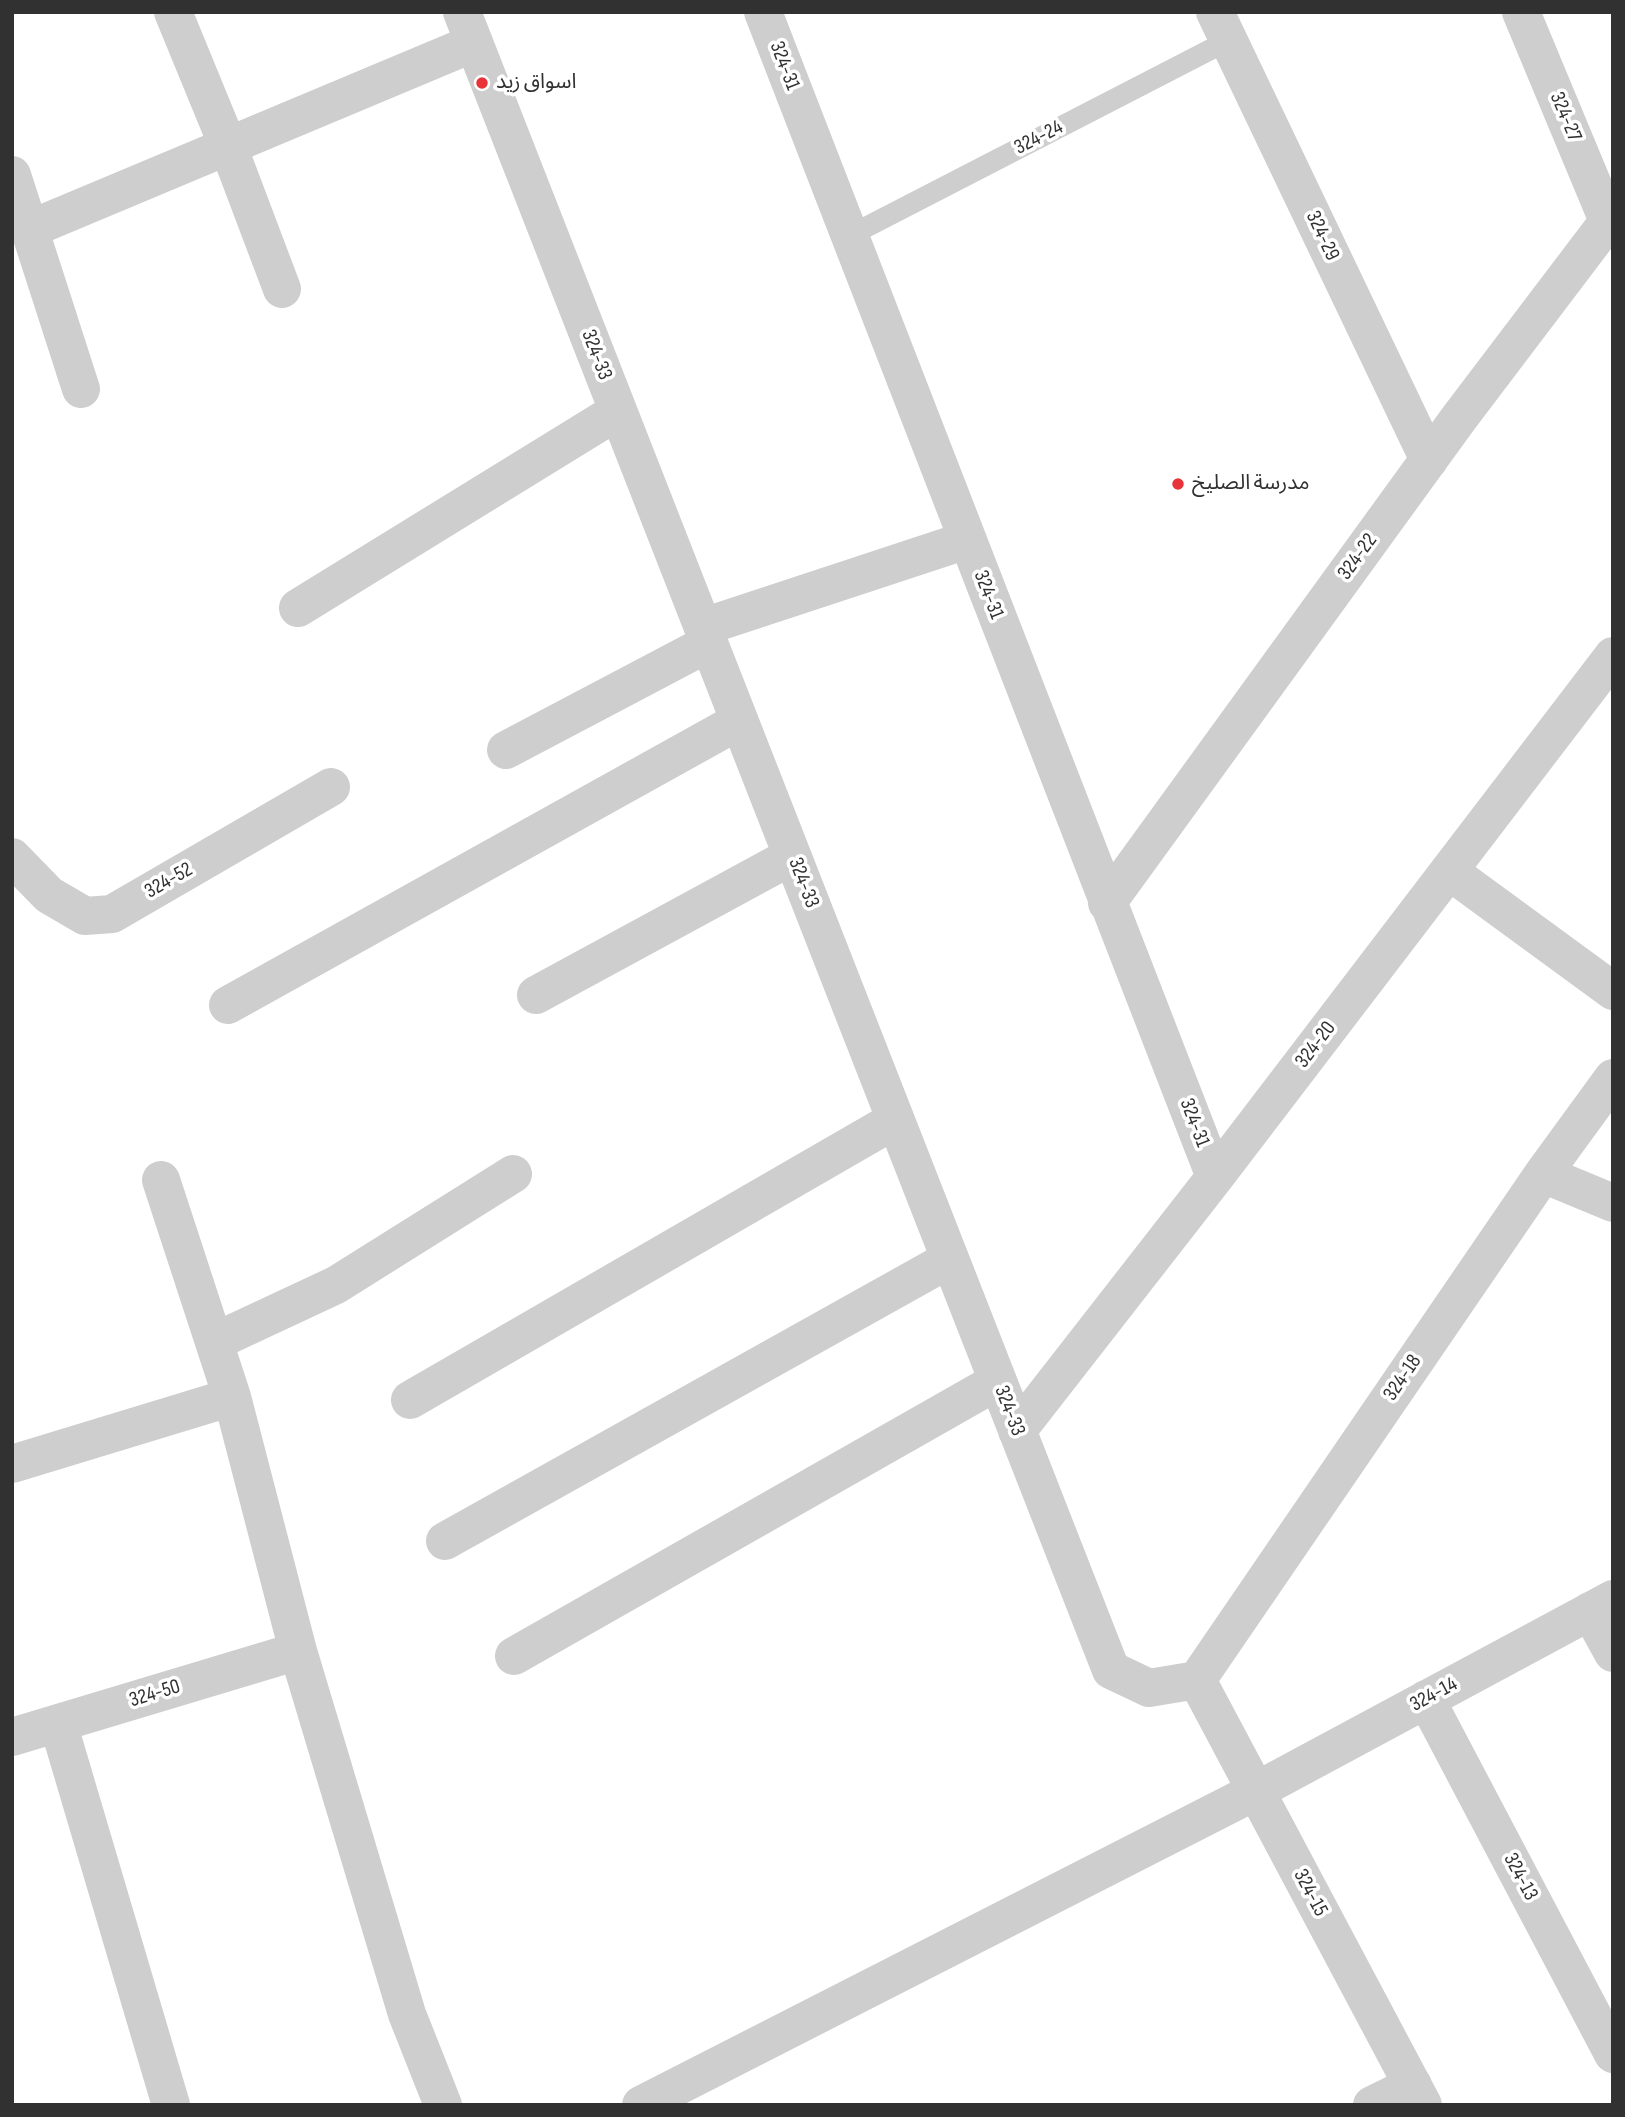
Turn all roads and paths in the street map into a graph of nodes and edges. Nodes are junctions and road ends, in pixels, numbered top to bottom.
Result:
1 (173, 12) edge
2 (763, 12) edge
3 (1521, 12) edge
4 (1222, 26) edge
5 (468, 28) edge
6 (228, 146) junction
7 (12, 175) edge
8 (1610, 218) edge
9 (30, 229) junction
10 (849, 236) junction
11 (282, 289) dead end
12 (81, 389) dead end
13 (618, 411) junction
14 (1429, 460) junction
15 (967, 540) junction
16 (298, 608) dead end
17 (706, 635) junction
18 (1613, 656) edge
19 (739, 721) junction
20 (506, 750) dead end
21 (331, 787) dead end
22 (792, 856) junction
23 (12, 857) edge
24 (1449, 871) junction
25 (1107, 903) junction
26 (1613, 992) edge
27 (536, 995) dead end
28 (228, 1005) dead end
29 (1613, 1078) edge
30 (895, 1120) junction
31 (513, 1174) dead end
32 (1543, 1174) junction
33 (1215, 1177) junction
34 (160, 1180) dead end
35 (1613, 1203) edge
36 (950, 1259) junction
37 (214, 1342) junction
38 (998, 1381) junction
39 (232, 1397) junction
40 (410, 1399) dead end
41 (1017, 1431) junction
42 (12, 1464) edge
43 (445, 1541) dead end
44 (1602, 1605) edge
45 (298, 1651) junction
46 (1613, 1653) edge
47 (514, 1656) dead end
48 (1197, 1680) junction
49 (1426, 1699) junction
50 (58, 1723) junction
51 (12, 1737) edge
52 (1256, 1791) junction
53 (1613, 2054) edge
54 (1418, 2095) edge
55 (171, 2105) edge
56 (443, 2105) edge
57 (641, 2105) edge
58 (1372, 2105) edge

1 - 6 street
2 - 10 street, 324-31
3 - 8 street, 324-27
4 - 10 lane, 324-24
4 - 14 street, 324-29
5 - 6 street
5 - 13 street, 324-33
6 - 9 street
6 - 11 street
7 - 9 street
8 - 14 street, 324-22
9 - 12 street
10 - 15 street, 324-31
13 - 16 street
13 - 17 street, 324-33
14 - 25 street, 324-22
15 - 17 street
15 - 25 street, 324-31
17 - 19 street, 324-33
17 - 20 street
18 - 24 street, 324-20
19 - 22 street, 324-33
19 - 28 street
21 - 23 street, 324-52
22 - 27 street
22 - 30 street, 324-33
24 - 26 street
24 - 33 street, 324-20
25 - 33 street, 324-31
29 - 32 street, 324-18
30 - 36 street, 324-33
30 - 40 street
31 - 37 street
32 - 35 street
32 - 48 street, 324-18
33 - 41 street, 324-20
34 - 37 street
36 - 38 street, 324-33
36 - 43 street
37 - 39 street
38 - 41 street, 324-33
38 - 47 street
39 - 42 street
39 - 45 street
41 - 48 street, 324-33
44 - 46 street
44 - 49 street, 324-14
45 - 50 street, 324-50
45 - 56 street
48 - 52 street, 324-15
49 - 52 street, 324-14
49 - 53 street, 324-13
50 - 51 street, 324-50
50 - 55 street
52 - 54 street, 324-15
52 - 57 street, 324-14
54 - 58 street

